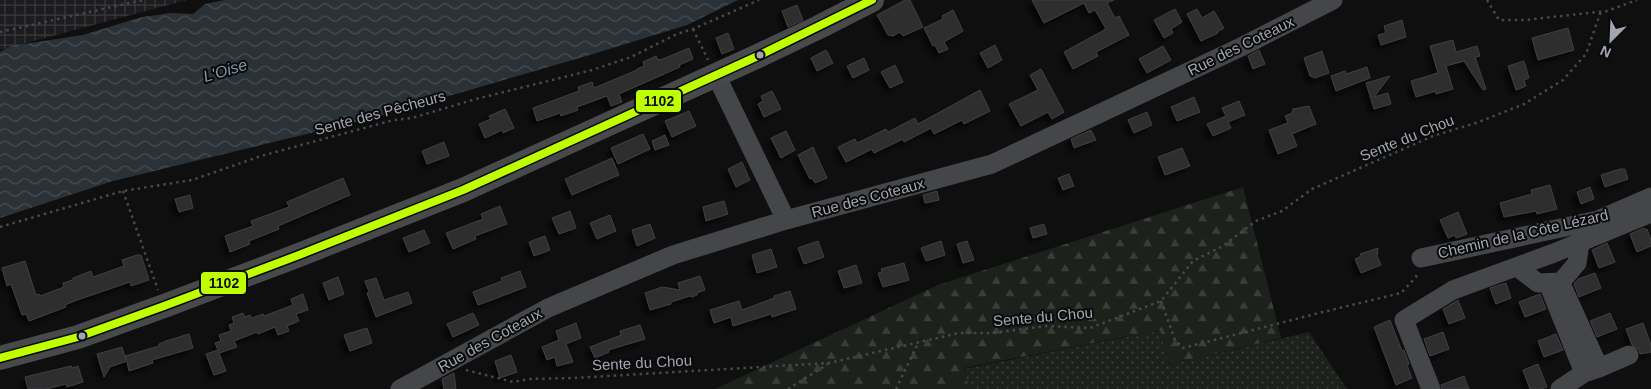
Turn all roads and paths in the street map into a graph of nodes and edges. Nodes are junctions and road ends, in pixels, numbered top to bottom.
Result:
1 (143, 0) edge
2 (759, 0) edge
3 (872, 0) edge
4 (1333, 0) edge
5 (1487, 0) edge
6 (1638, 0) edge
7 (1601, 11) junction
8 (693, 29) junction
9 (0, 32) edge
10 (716, 75) junction
11 (123, 191) junction
12 (1651, 197) edge
13 (1651, 213) edge
14 (786, 220) junction
15 (0, 227) edge
16 (1580, 242) junction
17 (1421, 258) joint
18 (1517, 267) junction
19 (1554, 283) junction
20 (1161, 301) junction
21 (164, 306) junction
22 (918, 343) junction
23 (1629, 355) dead end
24 (0, 358) edge
25 (829, 363) junction
26 (444, 364) junction
27 (1592, 371) junction
28 (400, 389) edge
29 (788, 389) edge
30 (896, 389) edge
31 (1431, 389) edge
32 (1560, 389) edge

1 - 9 path
2 - 8 path, Sente des Pêcheurs
3 - 10 main road
4 - 14 street, Rue des Coteaux
5 - 7 path
6 - 7 path
7 - 20 path, Sente du Chou
8 - 10 path
8 - 11 path, Sente des Pêcheurs
10 - 14 street
10 - 21 main road
11 - 15 path, Sente des Pêcheurs
11 - 21 path
12 - 17 street, Chemin de la Côte Lézard
13 - 16 street
14 - 26 street, Rue des Coteaux
16 - 18 street
16 - 19 street
17 - 20 path
18 - 19 street
18 - 31 street
19 - 27 street
20 - 22 path, Sente du Chou
21 - 24 main road
22 - 25 path, Sente du Chou
22 - 30 path
23 - 27 street
25 - 26 path, Sente du Chou
25 - 29 path
26 - 28 street, Rue des Coteaux
27 - 32 street

